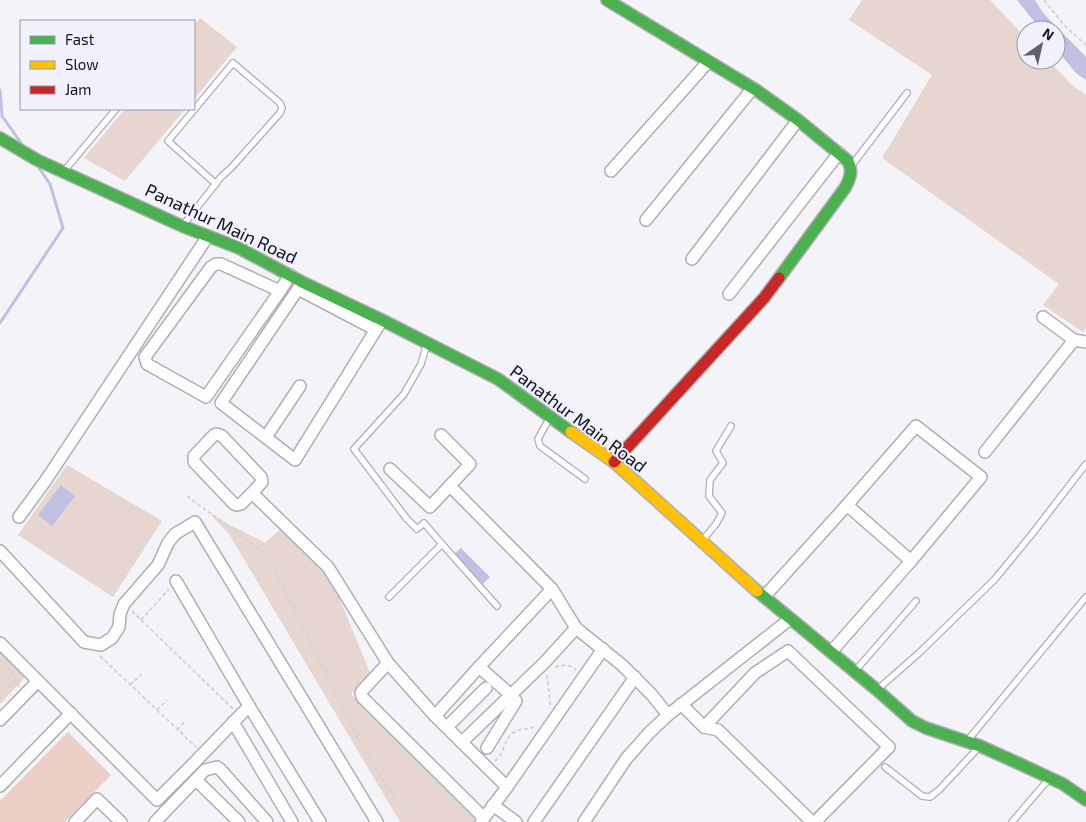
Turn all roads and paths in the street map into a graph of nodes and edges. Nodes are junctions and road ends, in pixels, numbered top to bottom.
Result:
1 (607, 0) edge
2 (1044, 0) edge
3 (1086, 45) edge
4 (708, 62) junction
5 (753, 88) junction
6 (907, 93) dead end
7 (195, 109) edge
8 (115, 110) edge
9 (194, 110) edge
10 (798, 120) junction
11 (0, 138) edge
12 (839, 153) junction
13 (851, 166) junction
14 (611, 171) dead end
15 (64, 172) junction
16 (216, 184) junction
17 (646, 220) dead end
18 (182, 226) junction
19 (208, 236) junction
20 (692, 259) dead end
21 (290, 275) junction
22 (300, 286) junction
23 (280, 292) junction
24 (729, 294) dead end
25 (1043, 317) dead end
26 (379, 325) junction
27 (1074, 340) junction
28 (1086, 342) edge
29 (427, 343) junction
30 (300, 386) dead end
31 (550, 417) junction
32 (731, 426) dead end
33 (441, 435) dead end
34 (266, 437) junction
35 (985, 452) dead end
36 (614, 462) junction
37 (1086, 464) edge
38 (390, 469) dead end
39 (585, 479) dead end
40 (450, 486) junction
41 (252, 494) junction
42 (187, 496) dead end
43 (847, 505) junction
44 (19, 517) dead end
45 (701, 542) junction
46 (442, 544) junction
47 (0, 551) edge
48 (911, 561) junction
49 (176, 581) joint
50 (552, 589) junction
51 (389, 597) dead end
52 (764, 597) junction
53 (1086, 597) edge
54 (916, 601) dead end
55 (124, 604) junction
56 (497, 606) dead end
57 (790, 619) junction
58 (141, 620) junction
59 (576, 628) junction
60 (0, 643) edge
61 (603, 649) junction
62 (830, 652) junction
63 (99, 655) dead end
64 (388, 663) junction
65 (480, 667) junction
66 (548, 667) junction
67 (855, 671) junction
68 (579, 673) dead end
69 (0, 674) edge
70 (142, 674) dead end
71 (635, 677) junction
72 (38, 681) junction
73 (130, 685) junction
74 (486, 688) dead end
75 (877, 690) junction
76 (511, 695) junction
77 (0, 697) edge
78 (167, 700) dead end
79 (681, 704) junction
80 (249, 706) junction
81 (550, 708) dead end
82 (157, 710) junction
83 (71, 714) junction
84 (668, 715) junction
85 (435, 716) junction
86 (237, 719) junction
87 (0, 720) edge
88 (185, 721) dead end
89 (537, 726) dead end
90 (447, 727) junction
91 (704, 727) junction
92 (177, 730) junction
93 (966, 741) junction
94 (462, 742) junction
95 (980, 746) junction
96 (487, 748) dead end
97 (203, 754) junction
98 (885, 767) dead end
99 (489, 769) junction
100 (1050, 778) junction
101 (196, 780) junction
102 (0, 786) edge
103 (507, 787) junction
104 (1086, 800) edge
105 (493, 805) junction
106 (482, 820) edge
107 (75, 822) edge
108 (121, 822) edge
109 (155, 822) edge
110 (239, 822) edge
111 (267, 822) edge
112 (292, 822) edge
113 (320, 822) edge
114 (377, 822) edge
115 (410, 822) edge
116 (516, 822) edge
117 (534, 822) edge
118 (584, 822) edge
119 (814, 822) edge
120 (1012, 822) edge

1 - 4 street
2 - 3 path
4 - 5 street
4 - 14 street
5 - 10 street
5 - 17 street
6 - 13 lane
7 - 16 lane
8 - 15 lane
9 - 16 lane
10 - 12 street
10 - 20 street
11 - 15 street, Panathur Main Road
12 - 13 street
12 - 24 street
13 - 36 street
15 - 18 street, Panathur Main Road
16 - 18 lane
18 - 19 street, Panathur Main Road
19 - 21 street, Panathur Main Road
19 - 44 street
21 - 22 street, Panathur Main Road
21 - 23 street
22 - 26 street, Panathur Main Road
22 - 34 street
23 - 23 street
25 - 27 street
26 - 29 street, Panathur Main Road
26 - 34 street
27 - 28 street
27 - 35 street
29 - 31 street, Panathur Main Road
29 - 46 lane
30 - 34 street
31 - 36 street, Panathur Main Road
31 - 39 lane
32 - 45 lane
33 - 40 street
36 - 45 street, Panathur Main Road
37 - 75 lane
38 - 40 street
40 - 50 street
41 - 41 street
41 - 64 street
42 - 115 path
43 - 48 street
43 - 48 street
43 - 52 street
45 - 52 street, Panathur Main Road
46 - 51 lane
46 - 56 lane
47 - 55 street
48 - 62 street
49 - 58 path
49 - 80 street
50 - 59 street
50 - 65 street
52 - 57 street, Panathur Main Road
53 - 93 lane
54 - 67 lane
55 - 58 path
55 - 114 street
57 - 62 street, Panathur Main Road
57 - 79 street
58 - 86 path
59 - 61 street
59 - 66 street
60 - 72 street
61 - 71 street
61 - 103 street
62 - 67 street, Panathur Main Road
63 - 73 path
64 - 85 street
64 - 106 street
65 - 76 street
65 - 85 street
66 - 68 path
66 - 76 street
66 - 81 path
67 - 75 street, Panathur Main Road
69 - 77 path
70 - 73 path
71 - 84 street
71 - 117 street
72 - 83 street
72 - 87 street
73 - 82 path
74 - 90 street
75 - 93 street, Panathur Main Road
76 - 94 street
76 - 96 street
78 - 82 path
79 - 84 street
79 - 91 street
80 - 86 street
80 - 113 street
82 - 92 path
83 - 97 street
83 - 102 street
84 - 118 street
85 - 90 street
86 - 97 street
86 - 112 street
88 - 92 path
89 - 99 path
90 - 94 street
91 - 119 street
91 - 119 street
92 - 97 path
93 - 95 street, Panathur Main Road
94 - 99 street
95 - 98 lane
95 - 100 street, Panathur Main Road
99 - 103 street
100 - 104 street, Panathur Main Road
100 - 120 lane
101 - 109 street
101 - 110 street
101 - 111 street
103 - 105 street
105 - 106 street
105 - 116 street
107 - 108 street

